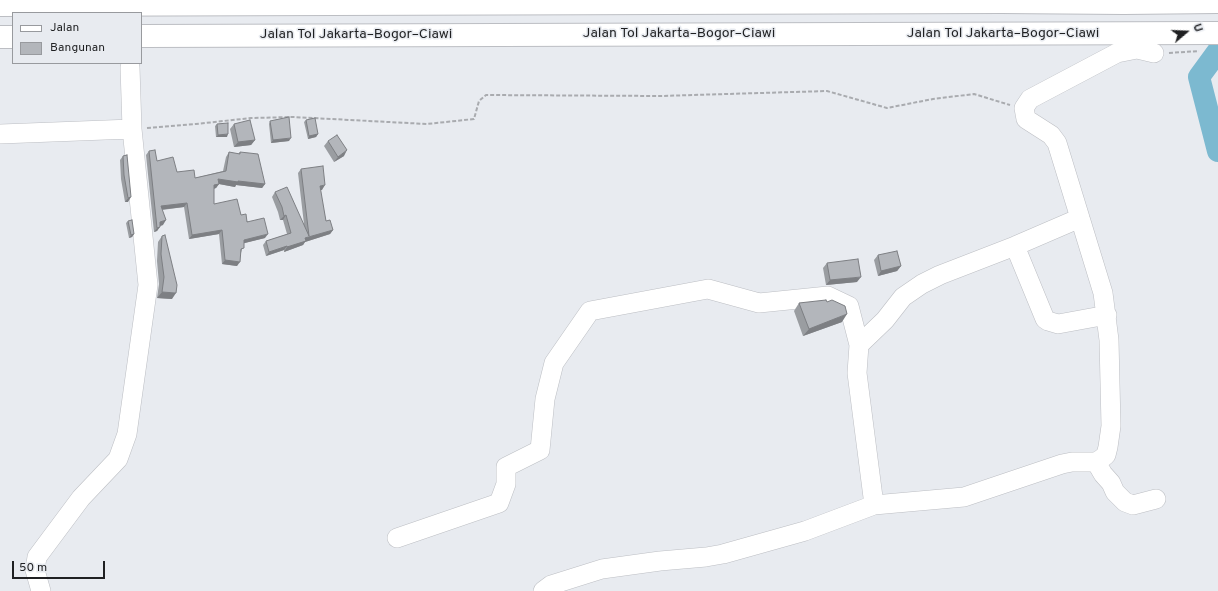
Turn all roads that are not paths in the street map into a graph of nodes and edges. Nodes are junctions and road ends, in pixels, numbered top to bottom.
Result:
1 (1218, 2) edge
2 (0, 5) edge
3 (1218, 33) edge
4 (142, 36) edge
5 (0, 37) edge
6 (12, 37) edge
7 (1163, 53) road end
8 (130, 67) dead end
9 (132, 129) junction
10 (0, 134) edge
11 (1080, 218) junction
12 (1015, 246) junction
13 (1107, 315) junction
14 (859, 345) junction
15 (1096, 462) junction
16 (1156, 499) dead end
17 (874, 505) junction
18 (397, 538) dead end
19 (41, 591) edge
20 (543, 591) edge

1 - 2 highway
3 - 4 highway, Jalan Tol Jakarta–Bogor–Ciawi
5 - 6 highway
7 - 11 street
8 - 9 street
9 - 10 street
9 - 19 street
11 - 12 street
11 - 13 street
12 - 13 street
12 - 14 street
13 - 15 street
14 - 17 street
14 - 18 street
15 - 16 street
15 - 17 street
17 - 20 street

